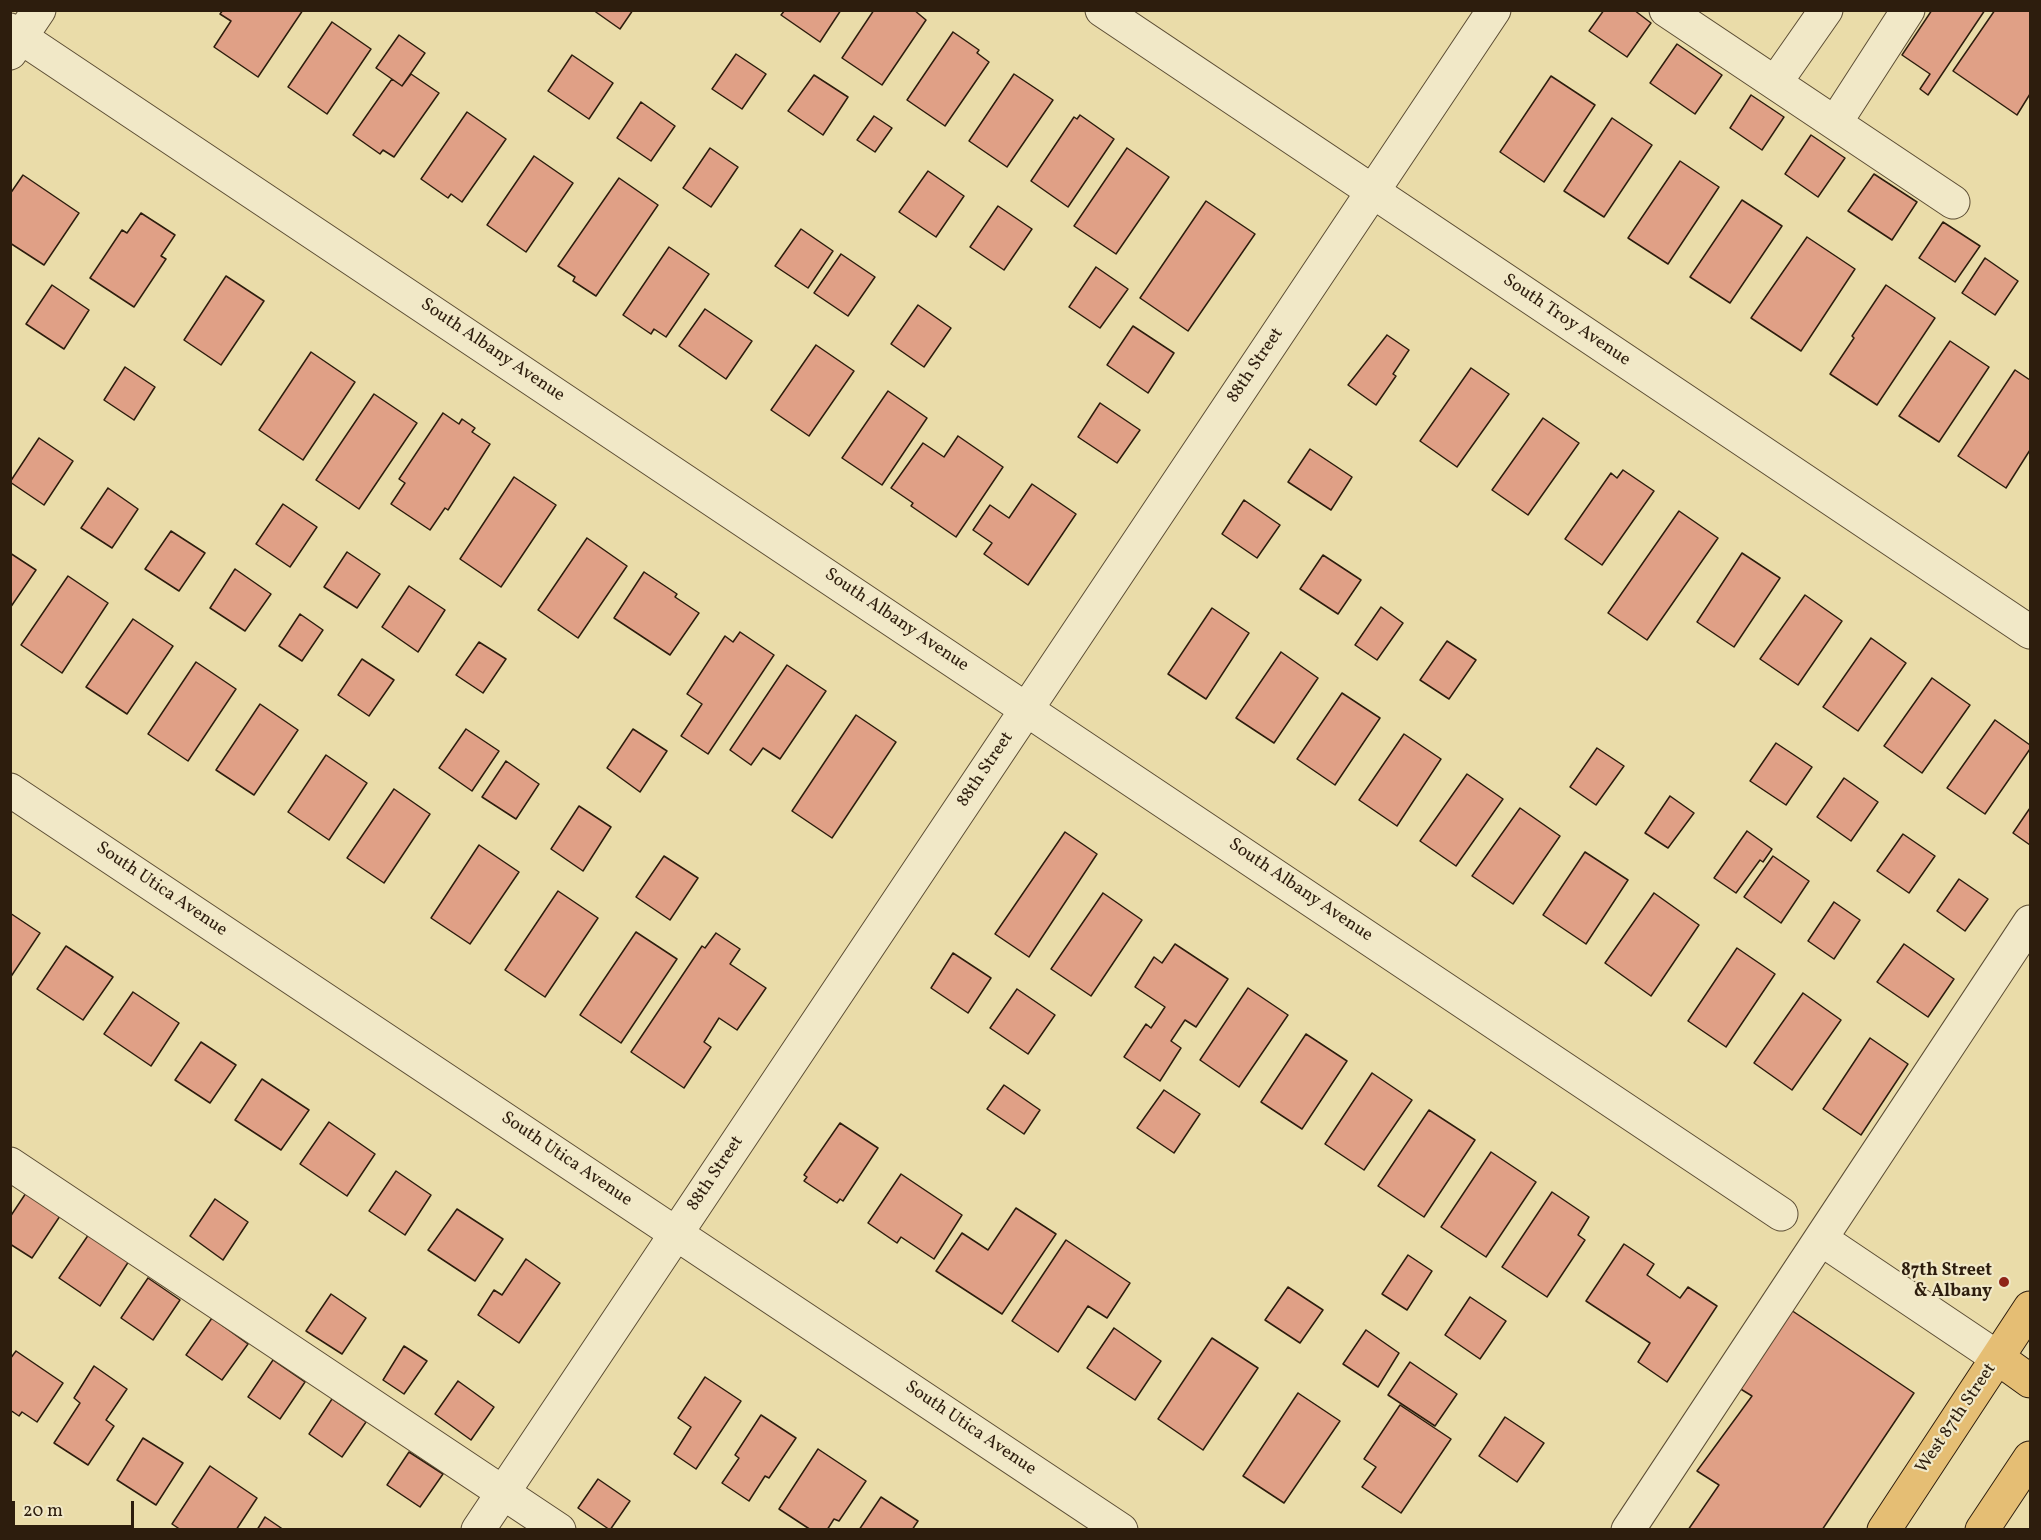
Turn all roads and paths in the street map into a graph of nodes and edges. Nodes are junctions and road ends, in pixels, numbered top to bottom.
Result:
1 (1102, 10) edge
2 (1494, 10) edge
3 (1666, 10) edge
4 (1826, 10) edge
5 (1908, 10) edge
6 (20, 33) edge
7 (1775, 83) junction
8 (1835, 123) junction
9 (1373, 191) junction
10 (1953, 202) dead end
11 (2031, 632) edge
12 (1027, 708) junction
13 (10, 790) edge
14 (2031, 922) edge
15 (10, 1164) edge
16 (1781, 1214) dead end
17 (676, 1233) junction
18 (1821, 1239) junction
19 (2031, 1308) edge
20 (1998, 1358) junction
21 (2031, 1381) edge
22 (2031, 1458) edge
23 (503, 1492) junction
24 (478, 1530) edge
25 (559, 1530) edge
26 (1121, 1530) edge
27 (1628, 1530) edge
28 (1884, 1530) edge
29 (1982, 1530) edge

1 - 9 street, South Troy Avenue
2 - 9 street, 88th Street
3 - 7 street
4 - 7 street
5 - 8 street
6 - 12 street, South Albany Avenue
7 - 8 street
8 - 10 street
9 - 11 street, South Troy Avenue
9 - 12 street, 88th Street
12 - 16 street, South Albany Avenue
12 - 17 street, 88th Street
13 - 17 street, South Utica Avenue
14 - 18 street
15 - 23 street
17 - 23 street, 88th Street
17 - 26 street, South Utica Avenue
18 - 20 street
18 - 27 street
19 - 20 main road, West 87th Street
20 - 21 main road
20 - 28 main road, West 87th Street
22 - 29 main road
23 - 24 street, 88th Street
23 - 25 street

